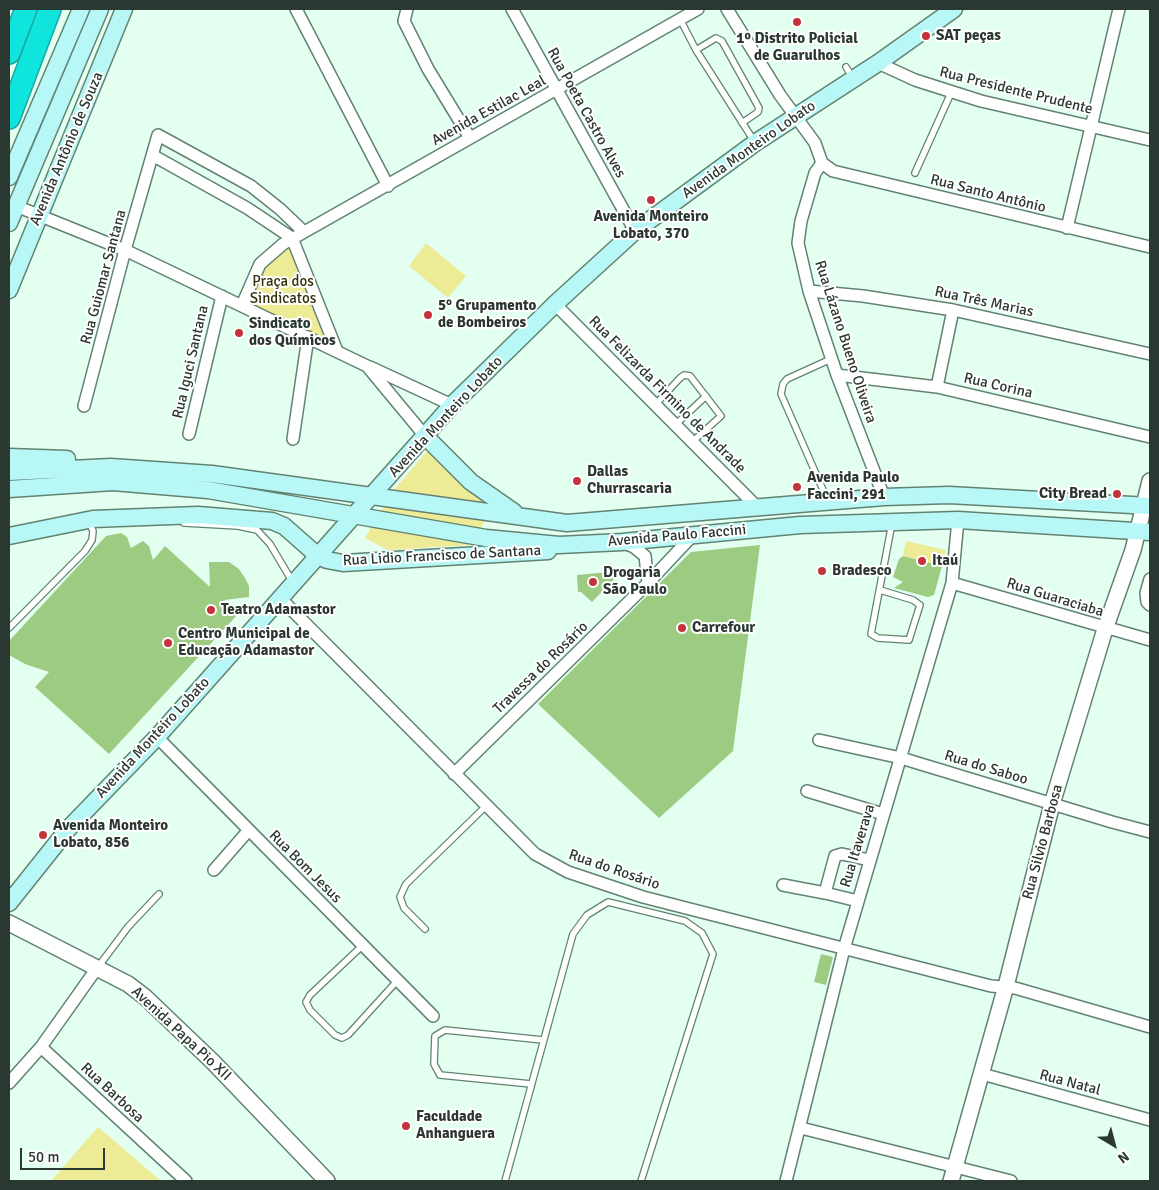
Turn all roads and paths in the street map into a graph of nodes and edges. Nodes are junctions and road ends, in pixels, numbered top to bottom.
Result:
1 (26, 9) edge
2 (50, 9) edge
3 (81, 9) edge
4 (100, 9) edge
5 (124, 9) edge
6 (296, 9) edge
7 (407, 9) edge
8 (512, 9) edge
9 (698, 9) edge
10 (727, 9) edge
11 (1119, 9) edge
12 (949, 10) edge
13 (680, 19) junction
14 (696, 50) junction
15 (9, 53) edge
16 (878, 63) junction
17 (556, 90) junction
18 (951, 93) junction
19 (795, 116) junction
20 (9, 118) edge
21 (742, 123) junction
22 (1092, 126) junction
23 (470, 138) junction
24 (1150, 140) edge
25 (755, 143) junction
26 (154, 156) junction
27 (822, 163) junction
28 (915, 174) dead end
29 (9, 177) edge
30 (388, 186) junction
31 (16, 206) junction
32 (39, 216) junction
33 (9, 223) edge
34 (1066, 228) junction
35 (635, 231) junction
36 (303, 232) junction
37 (292, 238) junction
38 (1150, 247) edge
39 (125, 250) junction
40 (9, 290) edge
41 (809, 291) junction
42 (222, 296) junction
43 (555, 304) junction
44 (242, 305) junction
45 (953, 310) junction
46 (308, 337) junction
47 (337, 351) junction
48 (1150, 354) edge
49 (831, 358) junction
50 (367, 366) junction
51 (837, 375) junction
52 (937, 387) junction
53 (706, 396) junction
54 (655, 404) junction
55 (452, 405) junction
56 (84, 406) dead end
57 (675, 425) junction
58 (189, 434) dead end
59 (425, 436) junction
60 (1150, 437) edge
61 (293, 439) dead end
62 (692, 442) junction
63 (9, 457) edge
64 (111, 467) junction
65 (9, 472) edge
66 (210, 482) junction
67 (1150, 482) edge
68 (9, 489) edge
69 (372, 495) junction
70 (949, 495) junction
71 (884, 496) junction
72 (828, 501) junction
73 (798, 504) junction
74 (1148, 505) edge
75 (757, 507) junction
76 (355, 515) junction
77 (522, 517) junction
78 (91, 520) junction
79 (958, 520) junction
80 (892, 522) junction
81 (800, 525) junction
82 (1145, 531) edge
83 (714, 532) junction
84 (694, 534) junction
85 (9, 536) edge
86 (622, 542) junction
87 (558, 545) junction
88 (318, 556) junction
89 (1150, 579) edge
90 (648, 583) junction
91 (952, 583) junction
92 (294, 585) junction
93 (880, 590) junction
94 (281, 600) junction
95 (1150, 605) edge
96 (9, 628) edge
97 (1105, 629) junction
98 (1150, 640) edge
99 (157, 737) junction
100 (819, 740) dead end
101 (901, 758) junction
102 (454, 774) junction
103 (807, 791) dead end
104 (1052, 804) junction
105 (485, 806) junction
106 (884, 814) junction
107 (248, 831) junction
108 (1150, 832) edge
109 (869, 860) junction
110 (214, 870) dead end
111 (783, 885) dead end
112 (825, 893) junction
113 (159, 894) dead end
114 (858, 901) junction
115 (9, 903) edge
116 (9, 923) edge
117 (425, 929) dead end
118 (362, 946) junction
119 (844, 949) junction
120 (97, 968) junction
121 (397, 981) junction
122 (1006, 986) junction
123 (433, 1016) dead end
124 (1150, 1027) edge
125 (543, 1040) junction
126 (41, 1046) junction
127 (982, 1074) junction
128 (9, 1083) edge
129 (531, 1084) junction
130 (1150, 1120) edge
131 (801, 1128) junction
132 (953, 1174) edge
133 (186, 1181) edge
134 (327, 1181) edge
135 (505, 1181) edge
136 (641, 1181) edge
137 (786, 1181) edge
138 (1011, 1181) edge

1 - 15 highway
2 - 20 highway
3 - 29 main road
4 - 31 main road, Avenida Antônio de Souza
5 - 32 main road, Avenida Antônio de Souza
6 - 30 street
7 - 23 street
8 - 17 street, Rua Poeta Castro Alves
9 - 13 street, Avenida Estilac Leal
10 - 19 street
11 - 22 street
12 - 16 main road, Avenida Monteiro Lobato
13 - 14 lane
13 - 17 street, Avenida Estilac Leal
14 - 21 lane
14 - 21 lane
16 - 18 street, Rua Presidente Prudente
16 - 19 main road, Avenida Monteiro Lobato
17 - 23 street, Avenida Estilac Leal
17 - 35 street, Rua Poeta Castro Alves
18 - 22 street, Rua Presidente Prudente
18 - 28 lane
19 - 25 main road, Avenida Monteiro Lobato
19 - 27 street
21 - 25 lane
22 - 24 street, Rua Presidente Prudente
22 - 34 street
23 - 30 street, Avenida Estilac Leal
25 - 35 main road, Avenida Monteiro Lobato
26 - 36 street, Rua Guiomar Santana
26 - 37 street
26 - 39 street, Rua Guiomar Santana
27 - 34 street, Rua Santo Antônio
27 - 41 street, Rua Lázano Bueno Oliveira
30 - 36 street, Avenida Estilac Leal
31 - 32 street
31 - 33 main road, Avenida Antônio de Souza
32 - 39 street
32 - 40 main road, Avenida Antônio de Souza
34 - 38 street, Rua Santo Antônio
35 - 43 main road, Avenida Monteiro Lobato
36 - 37 street, Avenida Estilac Leal
37 - 44 street, Avenida Estilac Leal
37 - 47 street
39 - 42 street
39 - 56 street, Rua Guiomar Santana
41 - 45 street, Rua Três Marias
41 - 49 street, Rua Lázano Bueno Oliveira
42 - 44 street
42 - 58 street, Rua Iguci Santana
43 - 54 street, Rua Felizarda Firmino de Andrade
43 - 55 main road, Avenida Monteiro Lobato
44 - 46 street
45 - 48 street, Rua Três Marias
45 - 52 street
46 - 47 street
46 - 61 street
47 - 50 street
49 - 51 street, Rua Lázano Bueno Oliveira
49 - 72 lane
50 - 55 street
50 - 59 street
51 - 52 street, Rua Corina
51 - 71 street, Rua Lázano Bueno Oliveira
52 - 60 street, Rua Corina
53 - 54 lane
53 - 57 lane
53 - 62 lane
54 - 57 street, Rua Felizarda Firmino de Andrade
55 - 59 main road, Avenida Monteiro Lobato
57 - 62 street, Rua Felizarda Firmino de Andrade
59 - 69 main road, Avenida Monteiro Lobato
59 - 77 main road
62 - 75 street, Rua Felizarda Firmino de Andrade
63 - 64 main road
64 - 65 main road
64 - 66 main road
66 - 68 main road
66 - 69 main road, Avenida Paulo Faccini
66 - 76 main road, Avenida Paulo Faccini
67 - 74 street, Rua Silvio Barbosa
69 - 76 main road, Avenida Monteiro Lobato
69 - 77 main road, Avenida Paulo Faccini
70 - 71 main road, Avenida Paulo Faccini
70 - 74 main road, Avenida Paulo Faccini
70 - 81 main road
71 - 72 main road, Avenida Paulo Faccini
72 - 73 main road, Avenida Paulo Faccini
73 - 75 main road, Avenida Paulo Faccini
73 - 83 main road
74 - 82 street, Rua Silvio Barbosa
75 - 77 main road, Avenida Paulo Faccini
76 - 87 main road, Avenida Paulo Faccini
76 - 88 main road, Avenida Monteiro Lobato
78 - 85 main road, Rua Lidio Francisco de Santana
78 - 88 main road, Rua Lidio Francisco de Santana
78 - 92 lane
78 - 96 lane
79 - 80 main road, Avenida Paulo Faccini
79 - 82 main road, Avenida Paulo Faccini
79 - 91 street, Rua Itaverava
80 - 81 main road, Avenida Paulo Faccini
80 - 93 lane
81 - 83 main road, Avenida Paulo Faccini
82 - 97 street, Rua Silvio Barbosa
83 - 84 main road, Avenida Paulo Faccini
84 - 86 main road, Avenida Paulo Faccini
84 - 90 street, Travessa do Rosário
86 - 87 main road, Avenida Paulo Faccini
86 - 90 street
87 - 88 main road, Rua Lidio Francisco de Santana
88 - 92 main road, Avenida Monteiro Lobato
89 - 95 street
90 - 102 street, Travessa do Rosário
91 - 97 street, Rua Guaraciaba
91 - 101 street, Rua Itaverava
92 - 94 main road, Avenida Monteiro Lobato
93 - 93 lane
94 - 99 main road, Avenida Monteiro Lobato
94 - 102 street, Rua do Rosário
97 - 98 street, Rua Guaraciaba
97 - 104 street, Rua Silvio Barbosa
99 - 107 street, Rua Bom Jesus
99 - 115 main road, Avenida Monteiro Lobato
100 - 101 street, Rua do Saboo
101 - 104 street, Rua do Saboo
101 - 106 street, Rua Itaverava
102 - 105 street, Rua do Rosário
103 - 106 street
104 - 108 street, Rua do Saboo
104 - 122 street, Rua Silvio Barbosa
105 - 117 lane
105 - 119 street, Rua do Rosário
106 - 109 street, Rua Itaverava
107 - 110 street
107 - 118 street, Rua Bom Jesus
109 - 112 street
109 - 114 street, Rua Itaverava
111 - 112 street
112 - 114 street
113 - 120 lane
114 - 119 street, Rua Itaverava
116 - 120 street, Avenida Papa Pio XII
118 - 121 street, Rua Bom Jesus
118 - 121 lane
119 - 122 street, Rua do Rosário
119 - 131 street, Rua Itaverava
120 - 126 street
120 - 134 street, Avenida Papa Pio XII
121 - 123 street, Rua Bom Jesus
122 - 124 street, Rua do Rosário
122 - 127 street, Rua Silvio Barbosa
125 - 129 lane
125 - 129 lane
125 - 136 lane
126 - 128 street
126 - 133 street, Rua Barbosa
127 - 130 street, Rua Natal
127 - 132 street, Rua Silvio Barbosa
129 - 135 lane
131 - 132 street
131 - 137 street, Rua Itaverava
132 - 138 street

